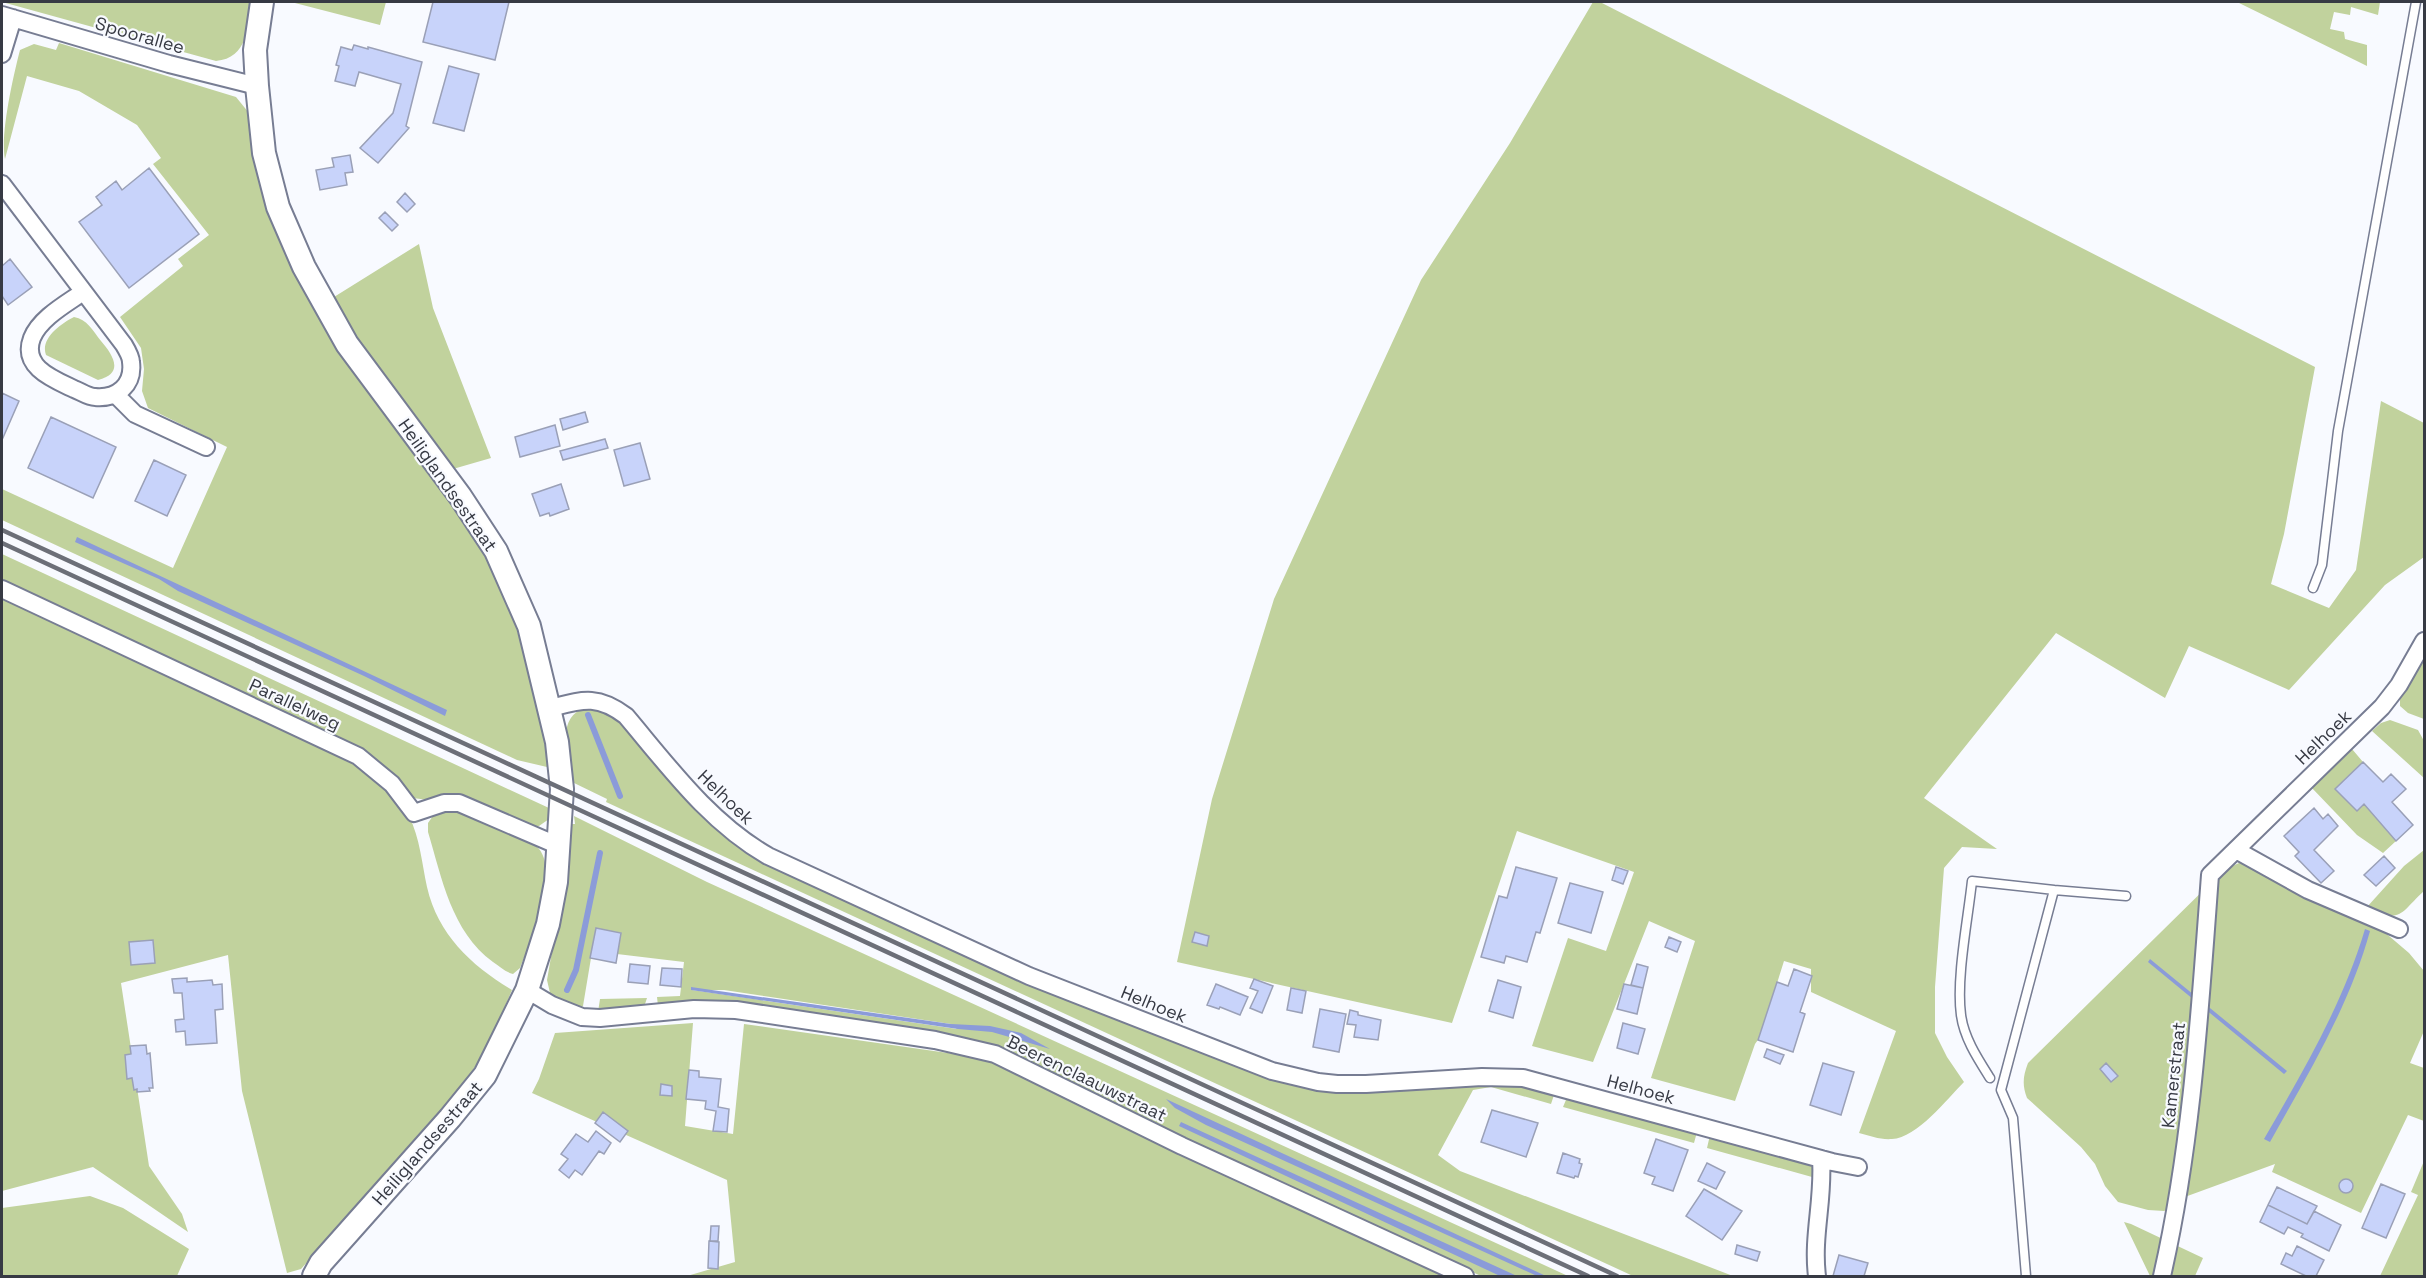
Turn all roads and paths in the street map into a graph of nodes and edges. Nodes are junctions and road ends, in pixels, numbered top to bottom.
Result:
1 (262, 2) edge
2 (2416, 2) edge
3 (7, 16) edge
4 (2, 54) edge
5 (257, 86) junction
6 (4, 190) edge
7 (83, 292) junction
8 (116, 395) junction
9 (206, 447) dead end
10 (2313, 588) dead end
11 (2, 589) edge
12 (2424, 641) edge
13 (550, 708) junction
14 (559, 846) junction
15 (2236, 850) junction
16 (2210, 875) joint
17 (2054, 890) junction
18 (2126, 896) dead end
19 (2399, 929) dead end
20 (527, 990) junction
21 (1990, 1078) dead end
22 (1821, 1159) junction
23 (1858, 1167) dead end
24 (314, 1276) edge
25 (1465, 1276) edge
26 (1817, 1276) edge
27 (2026, 1276) edge
28 (2162, 1276) edge

1 - 5 street, Heiliglandsestraat
2 - 10 lane
3 - 4 street, Spoorallee
3 - 5 street, Spoorallee
5 - 13 street, Heiliglandsestraat
6 - 7 street
7 - 8 street
7 - 8 street
8 - 9 street
11 - 14 street, Parallelweg
12 - 15 street, Helhoek
13 - 14 street, Heiliglandsestraat
13 - 22 street, Helhoek
14 - 20 street, Heiliglandsestraat
15 - 16 street, Helhoek
15 - 19 street
16 - 28 street, Kamerstraat
17 - 18 lane
17 - 21 lane
17 - 27 lane
20 - 24 street, Heiliglandsestraat
20 - 25 street, Beerenclaauwstraat
22 - 23 street, Helhoek
22 - 26 street

